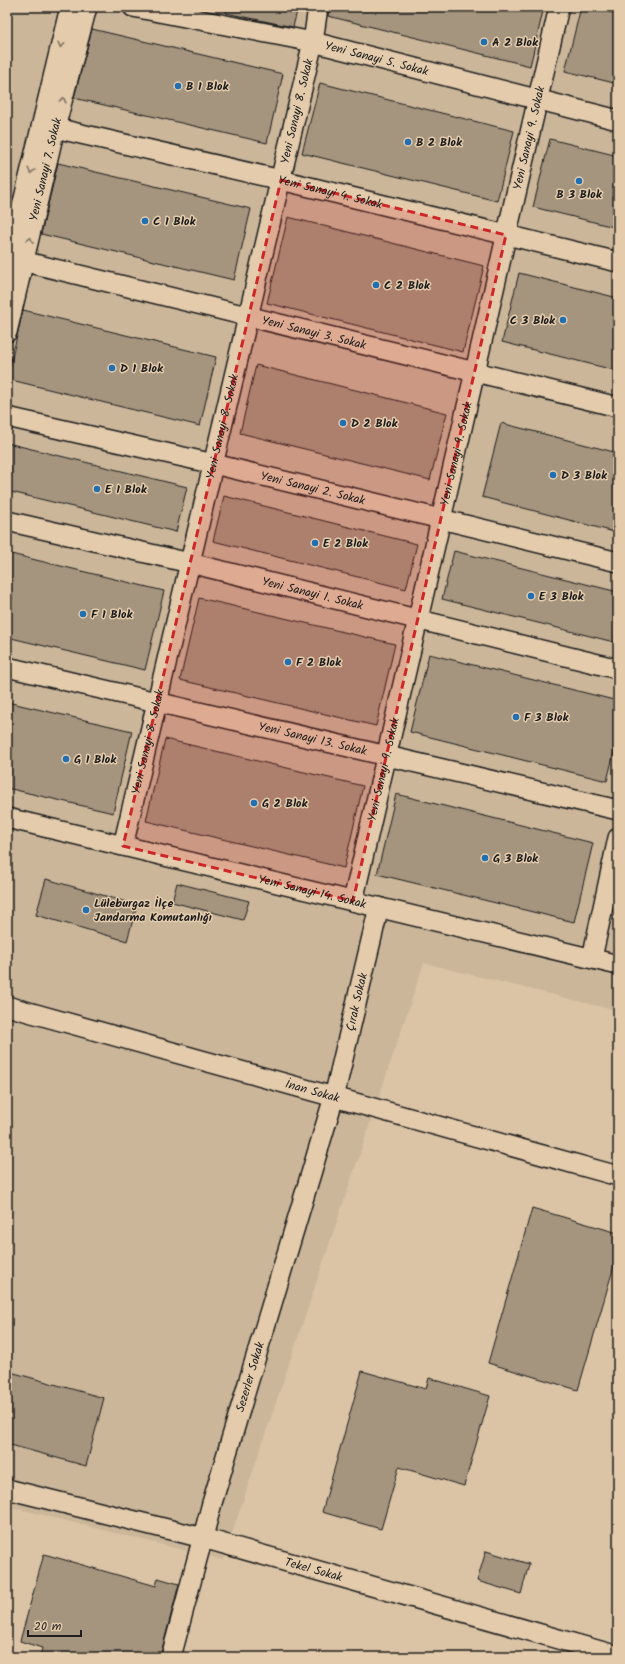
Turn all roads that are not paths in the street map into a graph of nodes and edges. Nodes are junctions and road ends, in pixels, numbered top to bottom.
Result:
1 (70, 7) edge
2 (87, 7) edge
3 (133, 7) edge
4 (318, 7) edge
5 (558, 7) edge
6 (313, 42) junction
7 (537, 99) junction
8 (618, 120) edge
9 (49, 126) junction
10 (281, 180) junction
11 (506, 235) junction
12 (11, 260) edge
13 (618, 262) edge
14 (248, 316) junction
15 (7, 332) edge
16 (475, 372) junction
17 (618, 407) edge
18 (7, 417) edge
19 (214, 464) junction
20 (441, 519) junction
21 (7, 521) edge
22 (618, 562) edge
23 (190, 563) junction
24 (418, 619) junction
25 (7, 667) edge
26 (618, 669) edge
27 (157, 702) junction
28 (387, 756) junction
29 (618, 810) edge
30 (7, 818) edge
31 (618, 838) edge
32 (123, 846) junction
33 (353, 901) junction
34 (379, 907) junction
35 (592, 958) junction
36 (618, 965) edge
37 (7, 1006) edge
38 (334, 1097) junction
39 (618, 1176) edge
40 (7, 1489) edge
41 (203, 1538) junction
42 (618, 1656) edge
43 (171, 1657) edge

1 -> 9 street, Yeni Sanayi 7. Sokak
9 -> 2 street, Yeni Sanayi 7. Sokak
3 - 6 street, Yeni Sanayi 5. Sokak
4 - 6 street, Yeni Sanayi 8. Sokak
5 - 7 street, Yeni Sanayi 9. Sokak
6 - 7 street, Yeni Sanayi 5. Sokak
6 - 10 street, Yeni Sanayi 8. Sokak
7 - 8 street, Yeni Sanayi 5. Sokak
7 - 11 street, Yeni Sanayi 9. Sokak
9 - 10 street, Yeni Sanayi 4. Sokak
9 - 12 street, Yeni Sanayi 7. Sokak
10 - 11 street, Yeni Sanayi 4. Sokak
10 - 14 street, Yeni Sanayi 8. Sokak
11 - 13 street, Yeni Sanayi 4. Sokak
11 - 16 street, Yeni Sanayi 9. Sokak
12 - 14 street, Yeni Sanayi 3. Sokak
12 - 15 street, Yeni Sanayi 7. Sokak
14 - 16 street, Yeni Sanayi 3. Sokak
14 - 19 street, Yeni Sanayi 8. Sokak
16 - 17 street, Yeni Sanayi 3. Sokak
16 - 20 street, Yeni Sanayi 9. Sokak
18 - 19 street, Yeni Sanayi 2. Sokak
19 - 20 street, Yeni Sanayi 2. Sokak
19 - 23 street, Yeni Sanayi 8. Sokak
20 - 22 street, Yeni Sanayi 2. Sokak
20 - 24 street, Yeni Sanayi 9. Sokak
21 - 23 street, Yeni Sanayi 1. Sokak
23 - 24 street, Yeni Sanayi 1. Sokak
23 - 27 street, Yeni Sanayi 8. Sokak
24 - 26 street, Yeni Sanayi 1. Sokak
24 - 28 street, Yeni Sanayi 9. Sokak
25 - 27 street, Yeni Sanayi 13. Sokak
27 - 28 street, Yeni Sanayi 13. Sokak
27 - 32 street, Yeni Sanayi 8. Sokak
28 - 29 street, Yeni Sanayi 13. Sokak
28 - 33 street, Yeni Sanayi 9. Sokak
30 - 32 street, Yeni Sanayi 14. Sokak
31 - 35 street
32 - 33 street, Yeni Sanayi 14. Sokak
33 - 34 street, Yeni Sanayi 14. Sokak
34 - 35 street, Yeni Sanayi 14. Sokak
34 - 38 street, Çırak Sokak
35 - 36 street, Yeni Sanayi 14. Sokak
37 - 38 street, İnan Sokak
38 - 39 street, İnan Sokak
38 - 41 street, Sezerler Sokak
40 - 41 street, Tekel Sokak
41 - 42 street, Tekel Sokak
41 - 43 street, Sezerler Sokak

